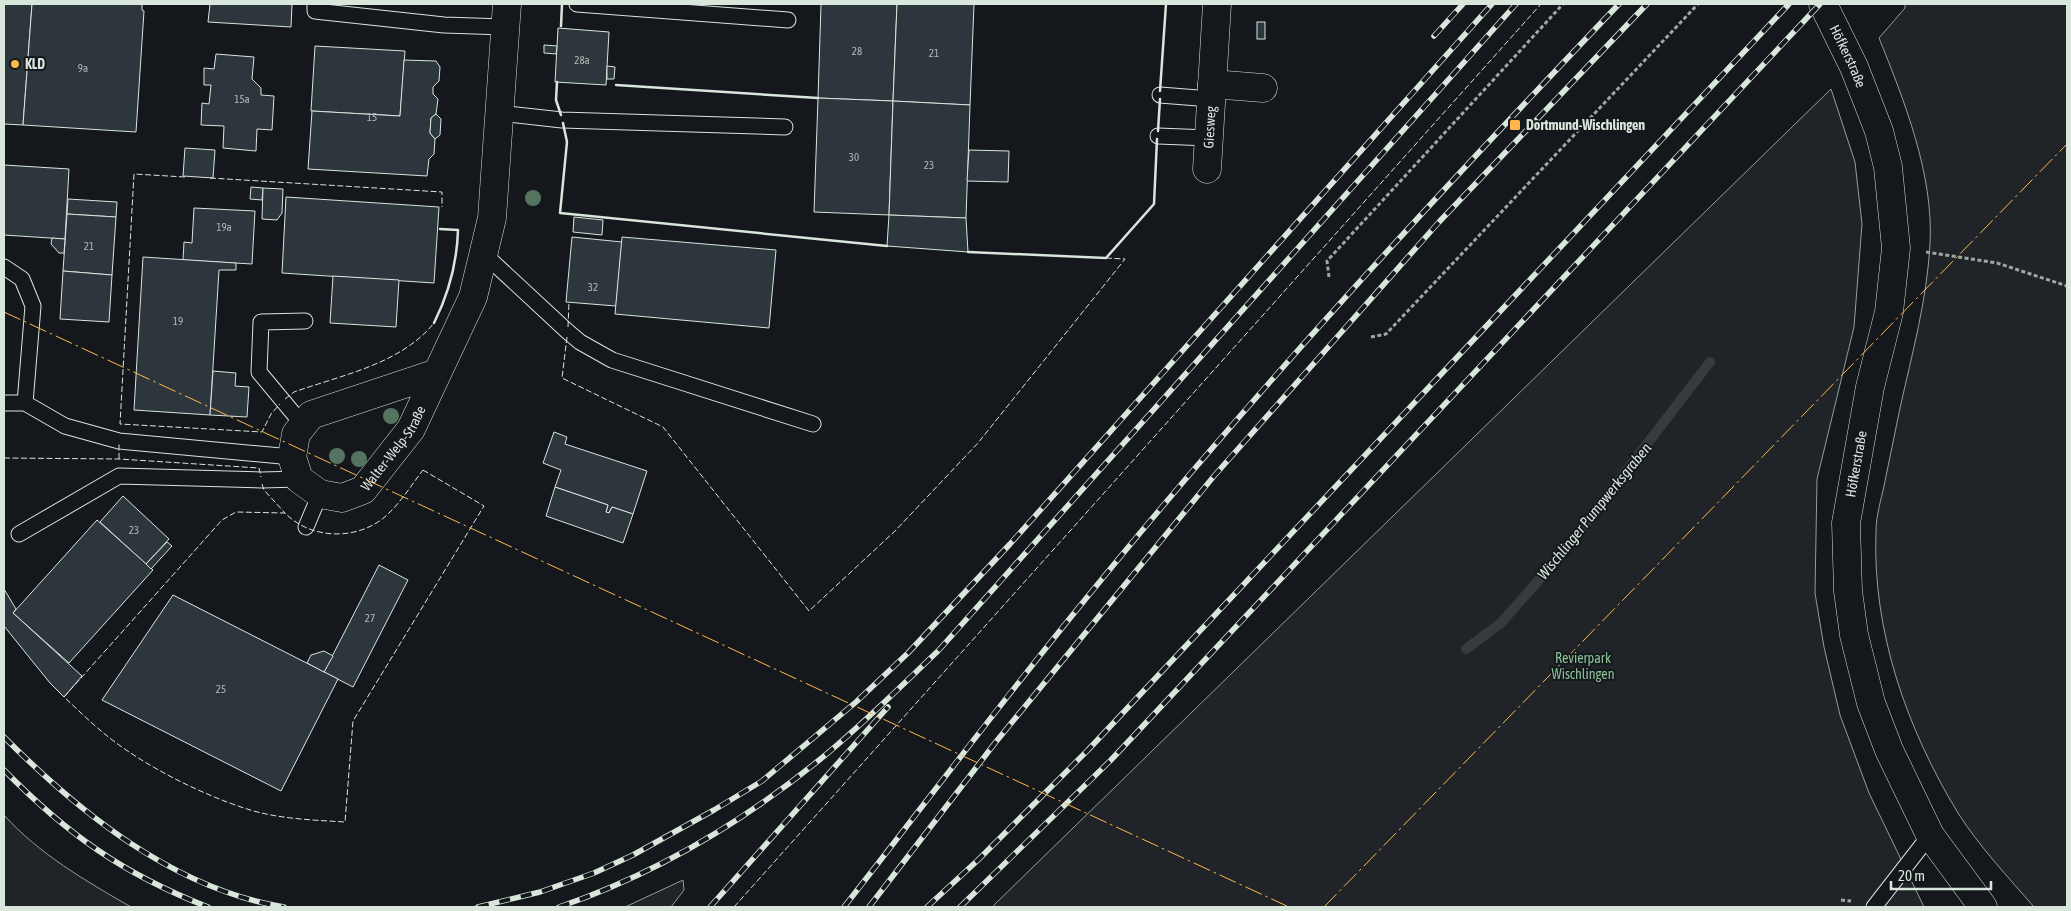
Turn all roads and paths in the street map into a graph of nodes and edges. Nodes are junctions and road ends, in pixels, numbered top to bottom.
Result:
1 (315, 4) edge
2 (577, 4) edge
3 (1217, 4) edge
4 (1563, 4) edge
5 (1698, 4) edge
6 (1823, 4) edge
7 (506, 15) edge
8 (788, 20) dead end
9 (1263, 88) dead end
10 (1211, 91) junction
11 (1160, 95) dead end
12 (500, 113) junction
13 (785, 127) dead end
14 (1158, 136) dead end
15 (1209, 138) junction
16 (1207, 169) dead end
17 (1896, 248) junction
18 (484, 254) junction
19 (4, 266) edge
20 (1329, 277) dead end
21 (2067, 286) edge
22 (305, 322) dead end
23 (1371, 337) dead end
24 (437, 373) junction
25 (4, 403) edge
26 (25, 403) junction
27 (813, 424) dead end
28 (303, 425) junction
29 (304, 477) junction
30 (306, 527) dead end
31 (19, 534) dead end
32 (1930, 834) junction
33 (1874, 907) edge
34 (1983, 907) edge

1 - 7 lane
2 - 8 lane
3 - 10 street, Giesweg
4 - 20 path
5 - 23 path
6 - 17 street, Höfkerstraße
7 - 12 street, Walter-Welp-Straße
9 - 10 street
10 - 11 lane
10 - 15 street, Giesweg
12 - 13 lane
12 - 18 street, Walter-Welp-Straße
14 - 15 lane
15 - 16 street, Giesweg
17 - 21 path
17 - 32 street, Höfkerstraße
18 - 24 street, Walter-Welp-Straße
18 - 27 lane
19 - 26 lane
22 - 28 lane
24 - 28 street, Walter-Welp-Straße
24 - 29 street, Walter-Welp-Straße
25 - 26 lane
26 - 29 lane
28 - 29 street
29 - 30 lane
29 - 31 lane
32 - 33 lane
32 - 34 street, Höfkerstraße

